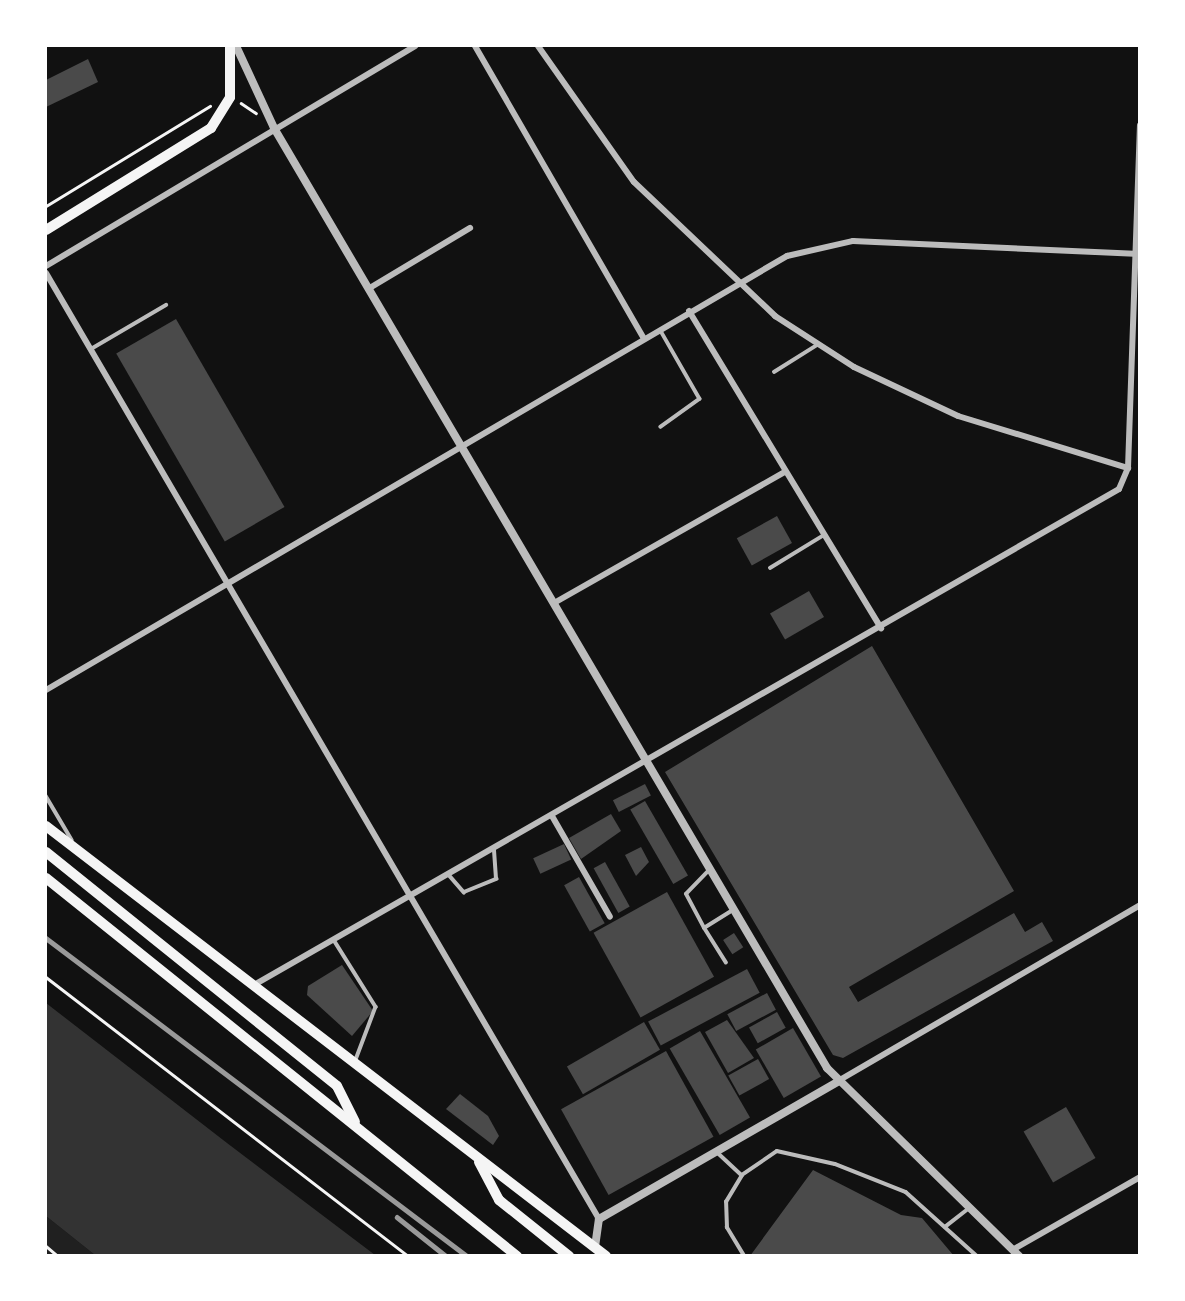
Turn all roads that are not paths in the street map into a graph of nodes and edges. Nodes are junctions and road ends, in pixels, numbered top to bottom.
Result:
1 (230, 46) edge
2 (236, 46) edge
3 (415, 46) edge
4 (475, 46) edge
5 (538, 46) edge
6 (1139, 125) edge
7 (274, 128) junction
8 (470, 228) dead end
9 (46, 230) edge
10 (1136, 254) edge
11 (46, 266) edge
12 (46, 273) edge
13 (734, 284) junction
14 (368, 289) junction
15 (166, 305) dead end
16 (689, 311) junction
17 (660, 329) junction
18 (644, 339) junction
19 (817, 345) junction
20 (91, 349) junction
21 (774, 372) dead end
22 (661, 427) dead end
23 (463, 444) junction
24 (1128, 468) junction
25 (785, 472) junction
26 (824, 535) junction
27 (770, 568) dead end
28 (231, 582) junction
29 (554, 603) junction
30 (881, 628) junction
31 (46, 690) edge
32 (650, 761) junction
33 (46, 796) edge
34 (552, 816) junction
35 (46, 827) edge
36 (494, 849) junction
37 (78, 851) junction
38 (46, 852) edge
39 (712, 868) junction
40 (449, 875) junction
41 (46, 878) edge
42 (412, 895) junction
43 (1139, 905) edge
44 (735, 909) junction
45 (610, 917) dead end
46 (704, 928) junction
47 (334, 940) junction
48 (726, 963) dead end
49 (252, 986) junction
50 (353, 1065) junction
51 (837, 1082) junction
52 (356, 1124) junction
53 (716, 1151) junction
54 (479, 1162) junction
55 (741, 1174) junction
56 (1139, 1177) edge
57 (970, 1207) junction
58 (599, 1219) junction
59 (945, 1227) junction
60 (595, 1247) junction
61 (1016, 1252) edge
62 (517, 1255) edge
63 (569, 1255) edge
64 (606, 1255) edge
65 (744, 1255) edge
66 (977, 1255) edge

1 - 9 highway
2 - 7 street
3 - 7 street
4 - 18 street
5 - 13 street
6 - 10 street
7 - 11 street
7 - 14 street
8 - 14 street
10 - 13 street
10 - 24 street
12 - 20 street
13 - 16 street
13 - 19 street
14 - 23 street
15 - 20 lane
16 - 17 street
16 - 25 street
17 - 18 street
17 - 22 lane
18 - 23 street
19 - 21 lane
19 - 24 street
20 - 28 street
23 - 28 street
23 - 29 street
24 - 30 street
25 - 26 street
25 - 29 street
26 - 27 lane
26 - 30 street
28 - 31 street
28 - 42 street
29 - 32 street
30 - 32 street
32 - 34 street
32 - 39 street
33 - 37 lane
34 - 36 street
34 - 45 street
35 - 37 highway
36 - 40 street
36 - 40 lane
37 - 49 highway
38 - 52 highway
39 - 44 street
39 - 46 lane
40 - 42 street
41 - 52 highway
42 - 47 street
42 - 58 street
43 - 51 street
44 - 46 lane
44 - 51 street
46 - 48 lane
47 - 49 street
47 - 50 lane
49 - 50 highway
50 - 54 highway
51 - 53 street
51 - 57 street
52 - 62 highway
53 - 55 lane
53 - 58 street
54 - 60 highway
54 - 63 highway
55 - 59 lane
55 - 65 lane
56 - 61 street
57 - 59 lane
57 - 61 street
58 - 60 street
59 - 66 lane
60 - 64 highway

